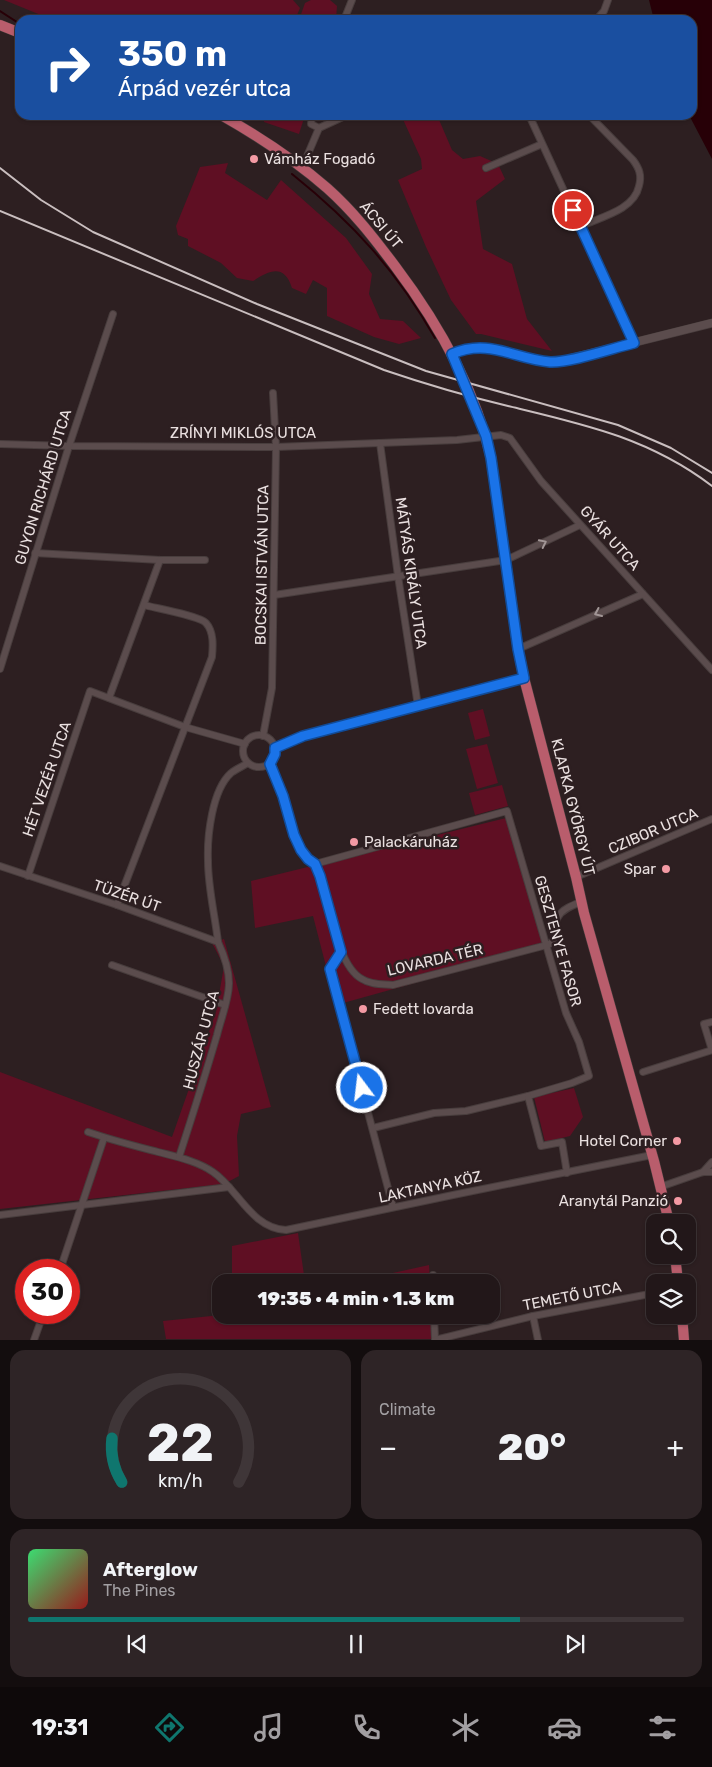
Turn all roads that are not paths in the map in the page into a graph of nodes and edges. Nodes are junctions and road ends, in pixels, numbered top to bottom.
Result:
1 (608, 0) edge
2 (350, 3) edge
3 (346, 15) edge
4 (601, 15) edge
5 (0, 25) edge
6 (15, 31) edge
7 (229, 120) edge
8 (312, 120) edge
9 (336, 120) edge
10 (531, 120) edge
11 (594, 120) edge
12 (319, 128) junction
13 (542, 144) junction
14 (302, 168) junction
15 (486, 168) dead end
16 (581, 226) junction
17 (112, 314) dead end
18 (712, 323) edge
19 (634, 343) junction
20 (452, 354) junction
21 (273, 393) dead end
22 (470, 396) joint
23 (486, 436) junction
24 (0, 444) edge
25 (380, 444) junction
26 (69, 446) junction
27 (276, 447) junction
28 (580, 525) junction
29 (35, 553) junction
30 (160, 560) junction
31 (204, 560) dead end
32 (506, 560) junction
33 (398, 576) junction
34 (643, 594) junction
35 (274, 595) junction
36 (144, 605) junction
37 (518, 649) junction
38 (0, 669) edge
39 (712, 670) edge
40 (524, 678) junction
41 (109, 698) junction
42 (418, 706) junction
43 (185, 727) junction
44 (264, 736) junction
45 (245, 744) junction
46 (275, 748) junction
47 (248, 763) junction
48 (270, 764) junction
49 (712, 819) edge
50 (315, 864) junction
51 (0, 866) edge
52 (28, 876) junction
53 (576, 877) junction
54 (582, 902) junction
55 (117, 905) junction
56 (218, 942) junction
57 (547, 945) junction
58 (341, 952) junction
59 (112, 965) dead end
60 (225, 1005) junction
61 (712, 1022) edge
62 (712, 1050) edge
63 (643, 1072) dead end
64 (528, 1096) junction
65 (372, 1128) junction
66 (88, 1132) dead end
67 (104, 1138) junction
68 (652, 1155) junction
69 (179, 1157) junction
70 (712, 1162) edge
71 (567, 1172) junction
72 (703, 1172) junction
73 (712, 1172) edge
74 (229, 1187) junction
75 (660, 1187) junction
76 (80, 1206) junction
77 (393, 1207) junction
78 (667, 1214) edge
79 (0, 1216) edge
80 (64, 1259) edge
81 (646, 1295) edge
82 (533, 1316) junction
83 (40, 1324) edge
84 (435, 1324) edge
85 (683, 1324) edge
86 (436, 1339) edge
87 (34, 1340) edge
88 (538, 1340) edge
89 (684, 1340) edge

1 - 4 street
2 - 3 street
5 - 6 main road
7 - 14 main road, ÁCSI ÚT
8 - 12 street
9 - 12 street
10 - 13 street
11 - 16 street
12 - 14 street
13 - 15 street
13 - 16 street
14 - 20 main road, ÁCSI ÚT
16 - 19 street
17 - 26 street, GUYON RICHÁRD UTCA
18 - 19 street
19 - 20 street
20 - 22 main road, ÁCSI ÚT
21 - 27 street, BOCSKAI ISTVÁN UTCA
22 - 23 main road, KLAPKA GYÖRGY ÚT
23 - 25 street, ZRÍNYI MIKLÓS UTCA
23 - 28 street, GYÁR UTCA
23 - 32 main road, KLAPKA GYÖRGY ÚT
24 - 26 street, ZRÍNYI MIKLÓS UTCA
25 - 27 street, ZRÍNYI MIKLÓS UTCA
25 - 33 street, MÁTYÁS KIRÁLY UTCA
26 - 27 street, ZRÍNYI MIKLÓS UTCA
26 - 29 street, GUYON RICHÁRD UTCA
27 - 35 street, BOCSKAI ISTVÁN UTCA
32 -> 28 street
28 - 34 street, GYÁR UTCA
29 - 30 street
29 - 38 street, GUYON RICHÁRD UTCA
30 - 31 street
30 - 36 street
32 - 33 street
32 - 37 main road, KLAPKA GYÖRGY ÚT
33 - 35 street
33 - 42 street, MÁTYÁS KIRÁLY UTCA
34 -> 37 street
34 - 39 street, GYÁR UTCA
35 - 44 street, BOCSKAI ISTVÁN UTCA
36 - 41 street
36 - 43 street
37 - 40 main road, KLAPKA GYÖRGY ÚT
40 - 42 street
40 - 53 main road, KLAPKA GYÖRGY ÚT
41 - 43 street
41 - 52 street, HÉT VEZÉR UTCA
42 - 46 street
43 - 45 street
43 - 55 street
44 - 45 street
44 - 46 street
45 - 47 street
46 - 48 street
47 - 48 street
47 - 56 street, HUSZÁR UTCA
48 - 50 street
49 - 53 street, CZIBOR UTCA
50 - 57 street, GESZTENYE FASOR
50 - 58 street, LOVARDA TÉR
51 - 52 street, TÜZÉR ÚT
52 - 55 street, TÜZÉR ÚT
53 - 54 main road, KLAPKA GYÖRGY ÚT
54 - 57 street
54 - 68 main road, KLAPKA GYÖRGY ÚT
55 - 56 street, TÜZÉR ÚT
56 - 60 street, HUSZÁR UTCA
57 - 58 street, LOVARDA TÉR
57 - 64 street, GESZTENYE FASOR
58 - 65 street
59 - 60 street
60 - 69 street, HUSZÁR UTCA
61 - 62 street
62 - 63 street
64 - 65 street
64 - 71 street
65 - 77 street
66 - 67 street, LAKTANYA KÖZ
67 - 69 street, LAKTANYA KÖZ
67 - 76 street
68 - 71 street, LAKTANYA KÖZ
68 - 75 main road, KLAPKA GYÖRGY ÚT
69 - 74 street, LAKTANYA KÖZ
70 - 72 street
71 - 77 street, LAKTANYA KÖZ
72 - 73 street
72 - 75 street
74 - 76 street
74 - 77 street, LAKTANYA KÖZ
75 - 78 main road, KLAPKA GYÖRGY ÚT
76 - 79 street
76 - 80 street
81 - 82 street, TEMETŐ UTCA
82 - 86 street, TEMETŐ UTCA
82 - 88 street
83 - 87 street
84 - 86 street, TEMETŐ UTCA
85 - 89 main road

